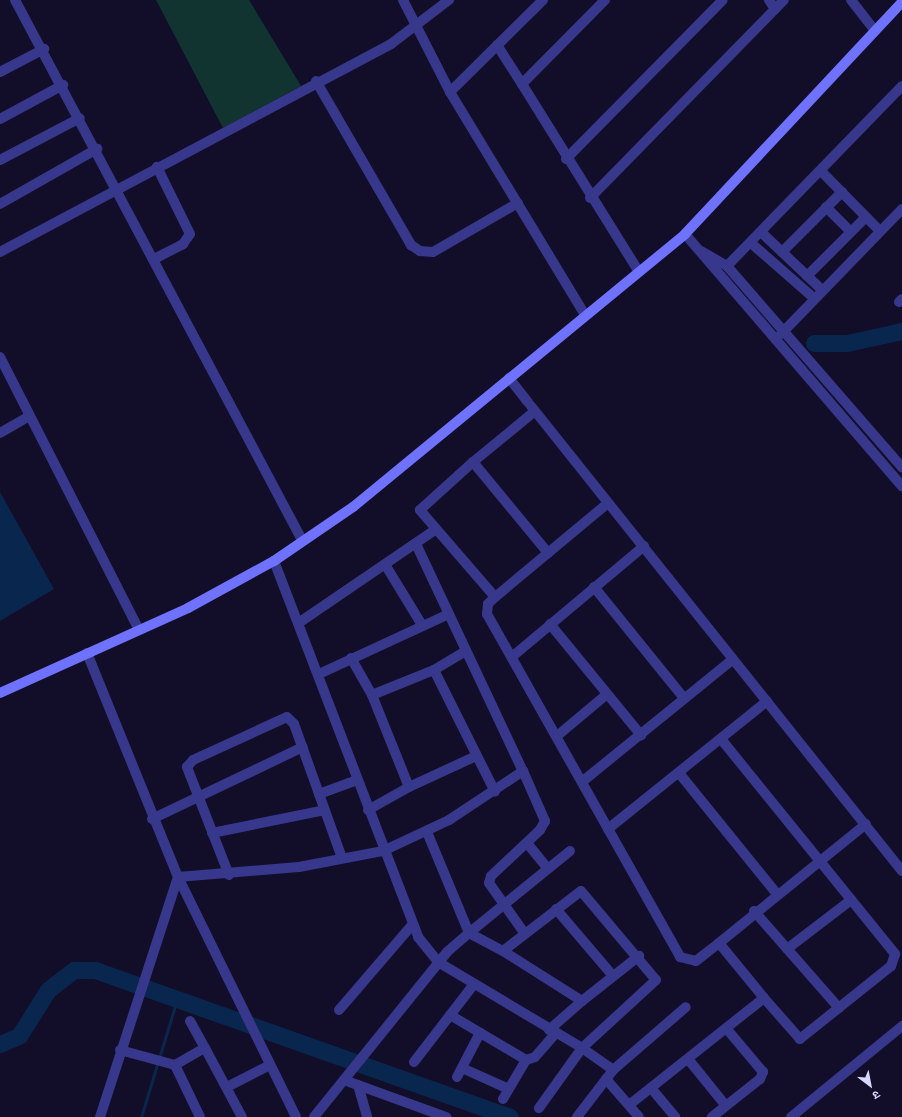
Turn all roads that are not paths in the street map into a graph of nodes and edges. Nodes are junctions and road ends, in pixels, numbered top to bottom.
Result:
1 (15, 0) edge
2 (403, 0) edge
3 (449, 0) edge
4 (543, 0) edge
5 (605, 0) edge
6 (723, 0) edge
7 (769, 0) edge
8 (784, 0) edge
9 (851, 0) edge
10 (902, 2) edge
11 (775, 9) junction
12 (418, 25) junction
13 (875, 31) junction
14 (497, 45) junction
15 (44, 48) junction
16 (2, 68) edge
17 (316, 81) junction
18 (522, 84) junction
19 (63, 85) junction
20 (902, 86) edge
21 (450, 92) junction
22 (80, 118) junction
23 (0, 119) edge
24 (97, 149) junction
25 (566, 159) junction
26 (0, 160) edge
27 (157, 167) junction
28 (821, 171) junction
29 (116, 190) junction
30 (842, 192) junction
31 (590, 198) junction
32 (518, 203) junction
33 (0, 204) edge
34 (826, 208) junction
35 (902, 209) edge
36 (866, 217) junction
37 (880, 231) junction
38 (852, 232) junction
39 (762, 233) junction
40 (685, 234) junction
41 (752, 244) junction
42 (701, 251) junction
43 (0, 252) edge
44 (782, 252) junction
45 (154, 259) junction
46 (727, 266) junction
47 (639, 272) junction
48 (807, 276) junction
49 (822, 290) junction
50 (814, 298) junction
51 (585, 316) junction
52 (784, 330) junction
53 (777, 339) junction
54 (0, 357) edge
55 (509, 378) junction
56 (532, 406) junction
57 (30, 416) junction
58 (0, 432) edge
59 (473, 462) junction
60 (902, 467) edge
61 (902, 486) edge
62 (608, 502) junction
63 (435, 530) junction
64 (302, 540) junction
65 (416, 544) junction
66 (644, 546) junction
67 (548, 553) junction
68 (274, 561) junction
69 (386, 566) junction
70 (594, 588) junction
71 (495, 597) junction
72 (448, 614) junction
73 (300, 622) junction
74 (550, 624) junction
75 (422, 626) junction
76 (139, 630) junction
77 (466, 650) junction
78 (87, 653) junction
79 (513, 656) junction
80 (352, 658) junction
81 (733, 659) junction
82 (434, 670) junction
83 (319, 674) junction
84 (0, 693) edge
85 (607, 694) junction
86 (372, 695) junction
87 (684, 698) junction
88 (767, 701) junction
89 (641, 734) junction
90 (558, 736) junction
91 (721, 739) junction
92 (303, 747) junction
93 (476, 756) junction
94 (523, 771) junction
95 (678, 773) junction
96 (357, 780) junction
97 (583, 781) junction
98 (409, 787) junction
99 (495, 792) junction
100 (319, 794) junction
101 (198, 798) junction
102 (325, 810) junction
103 (368, 810) junction
104 (152, 819) junction
105 (866, 824) junction
106 (608, 829) junction
107 (427, 832) junction
108 (212, 833) junction
109 (527, 843) junction
110 (383, 851) junction
111 (570, 851) dead end
112 (342, 858) junction
113 (819, 861) junction
114 (548, 869) junction
115 (902, 871) edge
116 (229, 875) junction
117 (178, 877) junction
118 (776, 894) junction
119 (851, 900) junction
120 (504, 905) junction
121 (556, 909) junction
122 (754, 911) junction
123 (413, 924) junction
124 (469, 933) junction
125 (525, 934) junction
126 (719, 943) junction
127 (787, 949) junction
128 (503, 951) junction
129 (638, 956) junction
130 (438, 962) junction
131 (613, 976) junction
132 (474, 984) junction
133 (764, 998) junction
134 (582, 1001) junction
135 (686, 1007) dead end
136 (839, 1008) junction
137 (339, 1010) dead end
138 (450, 1015) junction
139 (190, 1021) dead end
140 (902, 1026) edge
141 (726, 1028) junction
142 (552, 1032) junction
143 (480, 1033) junction
144 (205, 1048) junction
145 (582, 1048) junction
146 (120, 1050) junction
147 (688, 1059) junction
148 (526, 1060) junction
149 (414, 1062) dead end
150 (171, 1064) junction
151 (270, 1065) junction
152 (462, 1068) junction
153 (613, 1070) junction
154 (457, 1078) dead end
155 (606, 1079) junction
156 (344, 1080) junction
157 (358, 1085) junction
158 (227, 1086) junction
159 (651, 1088) junction
160 (509, 1089) junction
161 (503, 1099) dead end
162 (629, 1105) junction
163 (726, 1106) junction
164 (539, 1108) dead end
165 (100, 1117) edge
166 (200, 1117) edge
167 (242, 1117) edge
168 (296, 1117) edge
169 (314, 1117) edge
170 (367, 1117) edge
171 (446, 1117) edge
172 (578, 1117) edge
173 (639, 1117) edge
174 (675, 1117) edge
175 (712, 1117) edge
176 (791, 1117) edge

1 - 15 street
2 - 12 street
3 - 12 street
4 - 14 street
5 - 18 street
6 - 25 street
7 - 11 street
8 - 11 street
9 - 13 street
10 - 13 main road
11 - 31 street
12 - 17 street
12 - 21 street
13 - 40 main road
14 - 18 street
14 - 21 street
15 - 16 street
15 - 19 street
17 - 27 street
17 - 32 street
18 - 25 street
19 - 22 street
19 - 23 street
20 - 28 street
21 - 32 street
22 - 24 street
22 - 26 street
24 - 29 street
24 - 33 street
25 - 31 street
27 - 29 street
27 - 45 street
28 - 30 street
28 - 39 street
29 - 43 street
29 - 45 street
30 - 34 street
30 - 36 street
31 - 47 street
32 - 51 street
34 - 38 street
34 - 44 street
35 - 37 street
36 - 37 street
36 - 38 street
37 - 49 street
38 - 48 street
39 - 41 street
39 - 44 street
40 - 42 street
40 - 47 main road
41 - 46 street
41 - 50 street
42 - 46 street
42 - 53 street
44 - 48 street
45 - 64 street
46 - 52 street
47 - 51 main road
48 - 49 street
49 - 50 street
50 - 52 street
51 - 55 main road
52 - 53 street
52 - 60 street
53 - 61 street
54 - 57 street
55 - 56 street
55 - 64 main road
56 - 59 street
56 - 62 street
57 - 58 street
57 - 76 street
59 - 63 street
59 - 67 street
62 - 66 street
62 - 67 street
63 - 65 street
63 - 71 street
64 - 68 main road
65 - 69 street
65 - 72 street
66 - 70 street
66 - 81 street
67 - 71 street
68 - 73 street
68 - 76 main road
69 - 73 street
69 - 75 street
70 - 74 street
70 - 87 street
71 - 79 street
72 - 75 street
72 - 77 street
73 - 83 street
74 - 79 street
74 - 85 street
75 - 80 street
76 - 78 main road
77 - 82 street
77 - 94 street
78 - 84 main road
78 - 104 street
79 - 90 street
80 - 83 street
80 - 86 street
81 - 87 street
81 - 88 street
82 - 86 street
82 - 93 street
83 - 96 street
85 - 89 street
85 - 90 street
86 - 98 street
87 - 89 street
88 - 91 street
88 - 105 street
89 - 97 street
90 - 97 street
91 - 95 street
91 - 113 street
92 - 100 street
92 - 101 street
92 - 101 street
93 - 98 street
93 - 99 street
94 - 99 street
94 - 109 street
95 - 106 street
95 - 118 street
96 - 100 street
96 - 103 street
97 - 106 street
98 - 103 street
99 - 107 street
100 - 102 street
101 - 104 street
101 - 108 street
102 - 108 street
102 - 112 street
103 - 110 street
104 - 117 street
105 - 113 street
105 - 115 street
106 - 126 street
107 - 110 street
107 - 124 street
108 - 116 street
109 - 114 street
109 - 120 street
110 - 112 street
110 - 123 street
111 - 114 street
112 - 116 street
113 - 118 street
113 - 119 street
114 - 120 street
116 - 117 street
117 - 146 street
117 - 151 street
118 - 122 street
119 - 127 street
119 - 136 street
120 - 124 street
120 - 125 street
121 - 125 street
121 - 129 street
121 - 131 street
122 - 126 street
122 - 127 street
123 - 130 street
123 - 137 street
124 - 128 street
124 - 130 street
125 - 128 street
126 - 133 street
127 - 136 street
128 - 134 street
129 - 131 street
129 - 145 street
130 - 132 street
130 - 156 street
131 - 134 street
132 - 138 street
132 - 142 street
133 - 136 street
133 - 141 street
134 - 142 street
135 - 153 street
138 - 143 street
138 - 149 street
139 - 144 street
140 - 176 street
141 - 147 street
141 - 163 street
142 - 145 street
142 - 148 street
143 - 148 street
143 - 152 street
144 - 150 street
144 - 158 street
145 - 153 street
145 - 164 street
146 - 150 street
146 - 165 street
147 - 159 street
147 - 163 street
148 - 160 street
150 - 166 street
151 - 158 street
151 - 168 street
152 - 154 street
152 - 160 street
153 - 155 street
155 - 162 street
155 - 172 street
156 - 157 street
156 - 169 street
157 - 170 street
157 - 171 street
158 - 167 street
159 - 162 street
159 - 174 street
160 - 161 street
162 - 173 street
163 - 175 street

